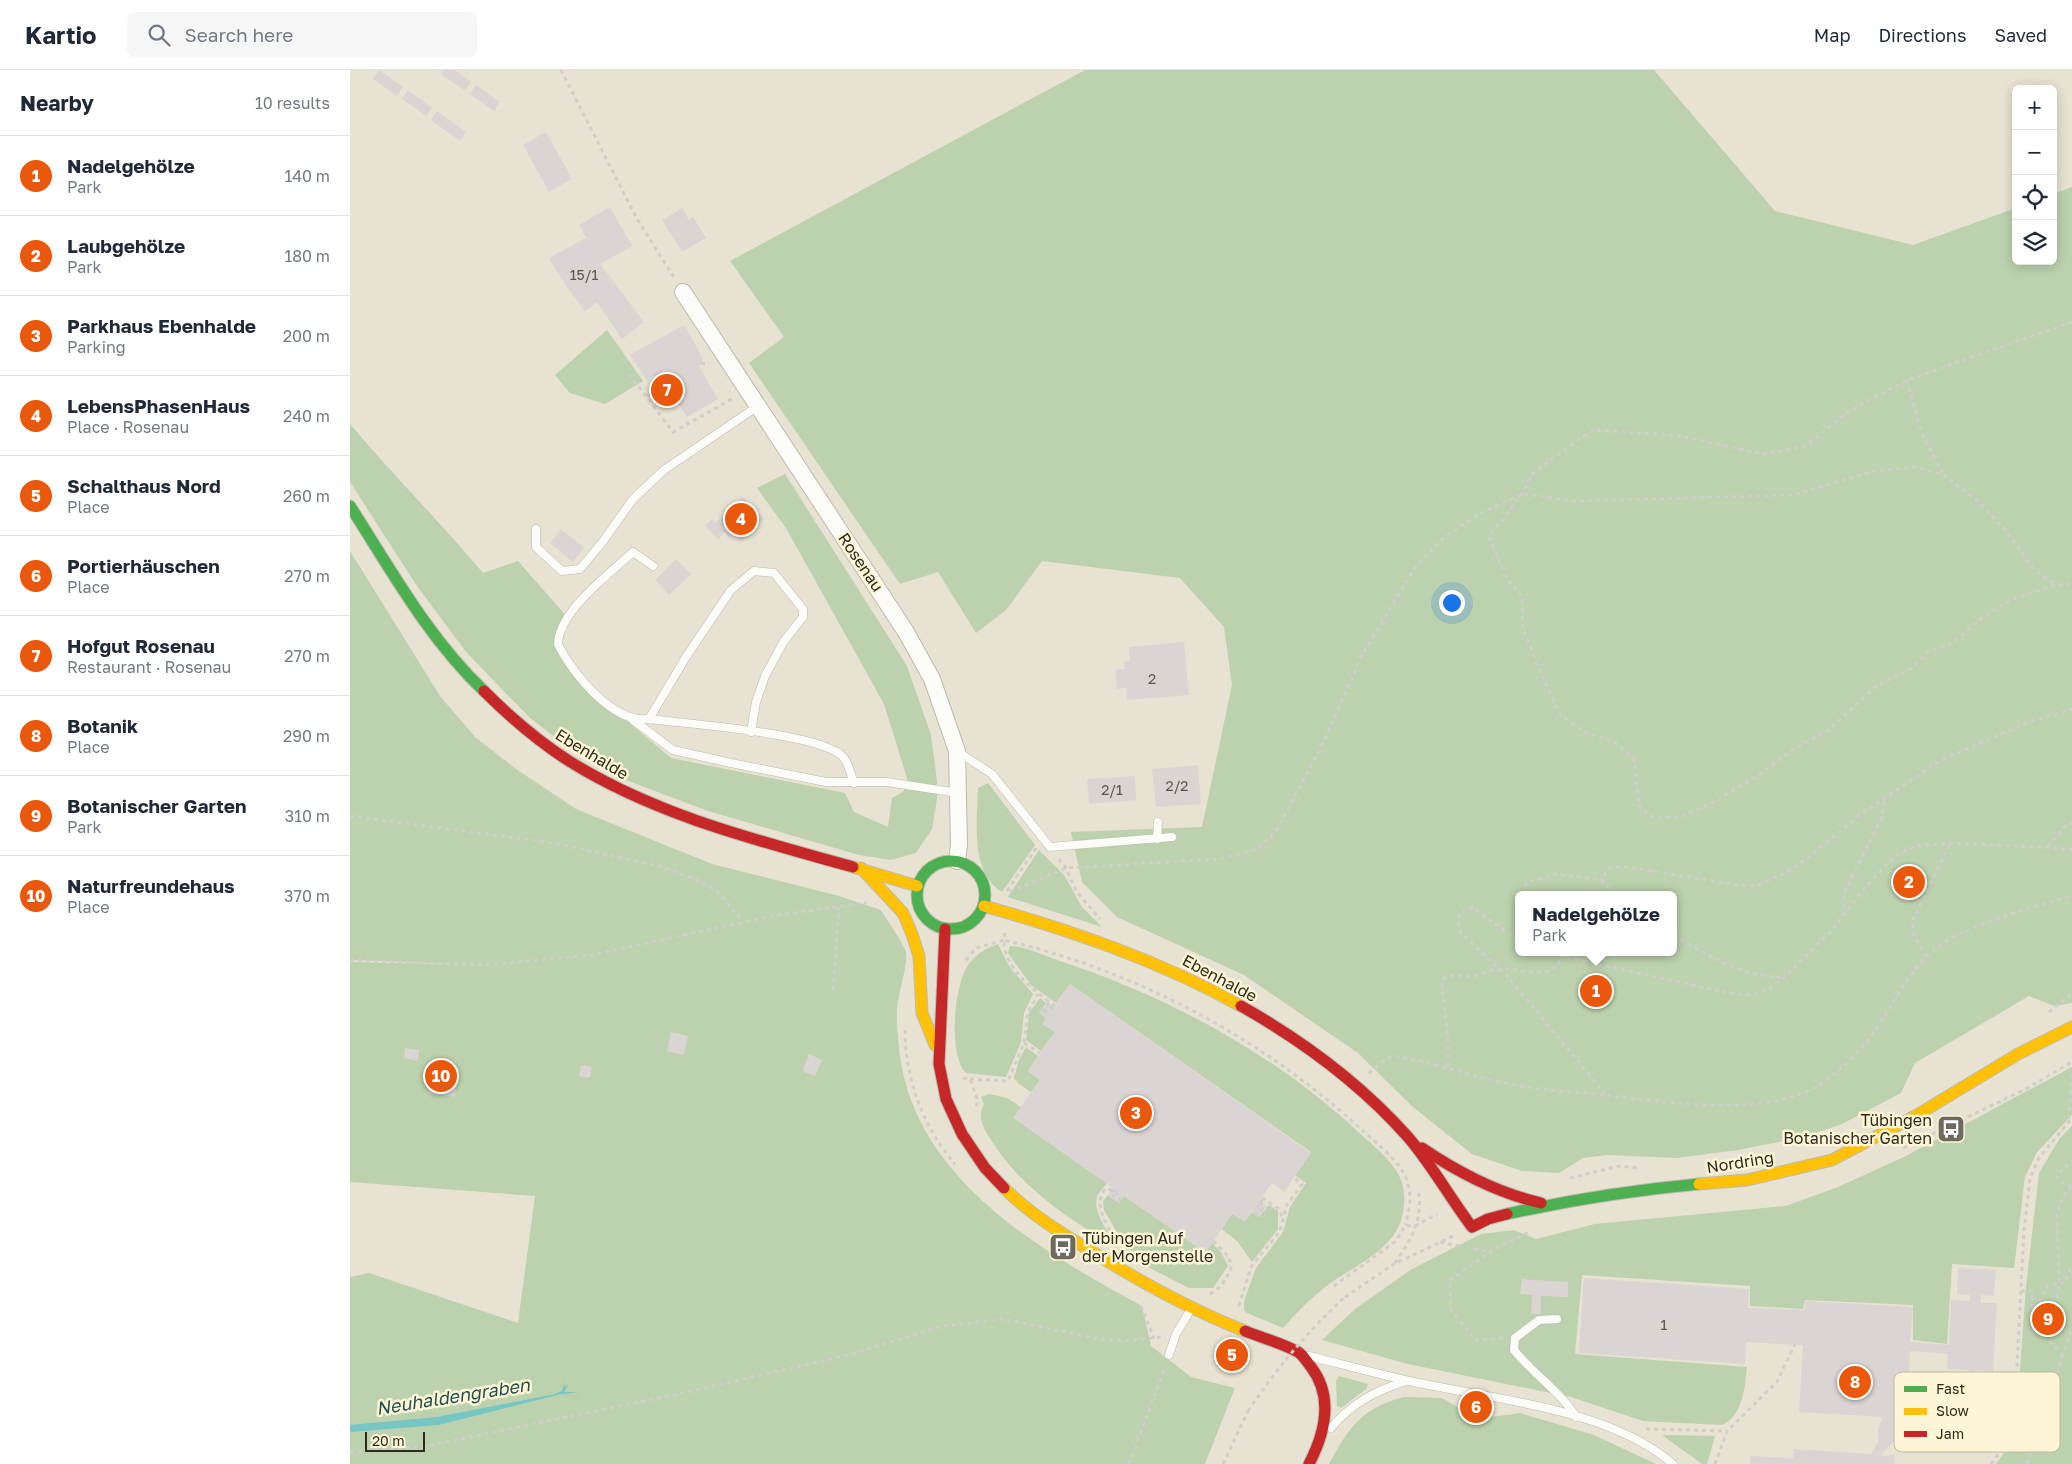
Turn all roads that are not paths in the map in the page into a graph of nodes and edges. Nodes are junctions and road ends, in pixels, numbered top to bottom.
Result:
1 (683, 292) road end
2 (758, 406) junction
3 (350, 506) edge
4 (536, 530) dead end
5 (653, 566) dead end
6 (630, 717) junction
7 (649, 719) junction
8 (751, 732) junction
9 (957, 751) junction
10 (854, 783) junction
11 (958, 793) junction
12 (1158, 822) dead end
13 (1172, 837) dead end
14 (1157, 839) junction
15 (956, 861) junction
16 (860, 868) junction
17 (918, 886) junction
18 (984, 906) junction
19 (945, 929) junction
20 (2072, 1027) edge
21 (938, 1053) junction
22 (1409, 1139) junction
23 (1547, 1205) junction
24 (1472, 1227) joint
25 (1192, 1308) junction
26 (1557, 1319) dead end
27 (1300, 1353) junction
28 (1169, 1355) road end
29 (1406, 1381) junction
30 (1576, 1417) junction
31 (1320, 1442) junction
32 (1309, 1464) edge
33 (1673, 1464) edge

1 - 2 street, Rosenau
2 - 4 lane
2 - 9 street, Rosenau
3 - 16 street, Ebenhalde
5 - 6 lane
6 - 7 lane
6 - 10 lane
7 - 8 lane
7 - 8 lane
8 - 10 lane
9 - 11 street, Rosenau
9 - 14 lane
10 - 11 lane
11 - 15 street, Rosenau
12 - 14 lane
13 - 14 lane
15 - 17 street
15 - 18 street
16 - 17 street, Ebenhalde
16 - 21 street
17 - 19 street
18 - 19 street
18 - 22 street, Ebenhalde
19 - 21 street
20 - 23 street, Nordring
21 - 25 street
22 - 23 street, Ebenhalde
22 - 24 street, Ebenhalde
23 - 24 street, Nordring
25 - 27 street
25 - 28 lane
26 - 30 lane
27 - 29 lane
27 - 31 street
29 - 30 lane
29 - 31 lane
30 - 33 lane
31 - 32 street

